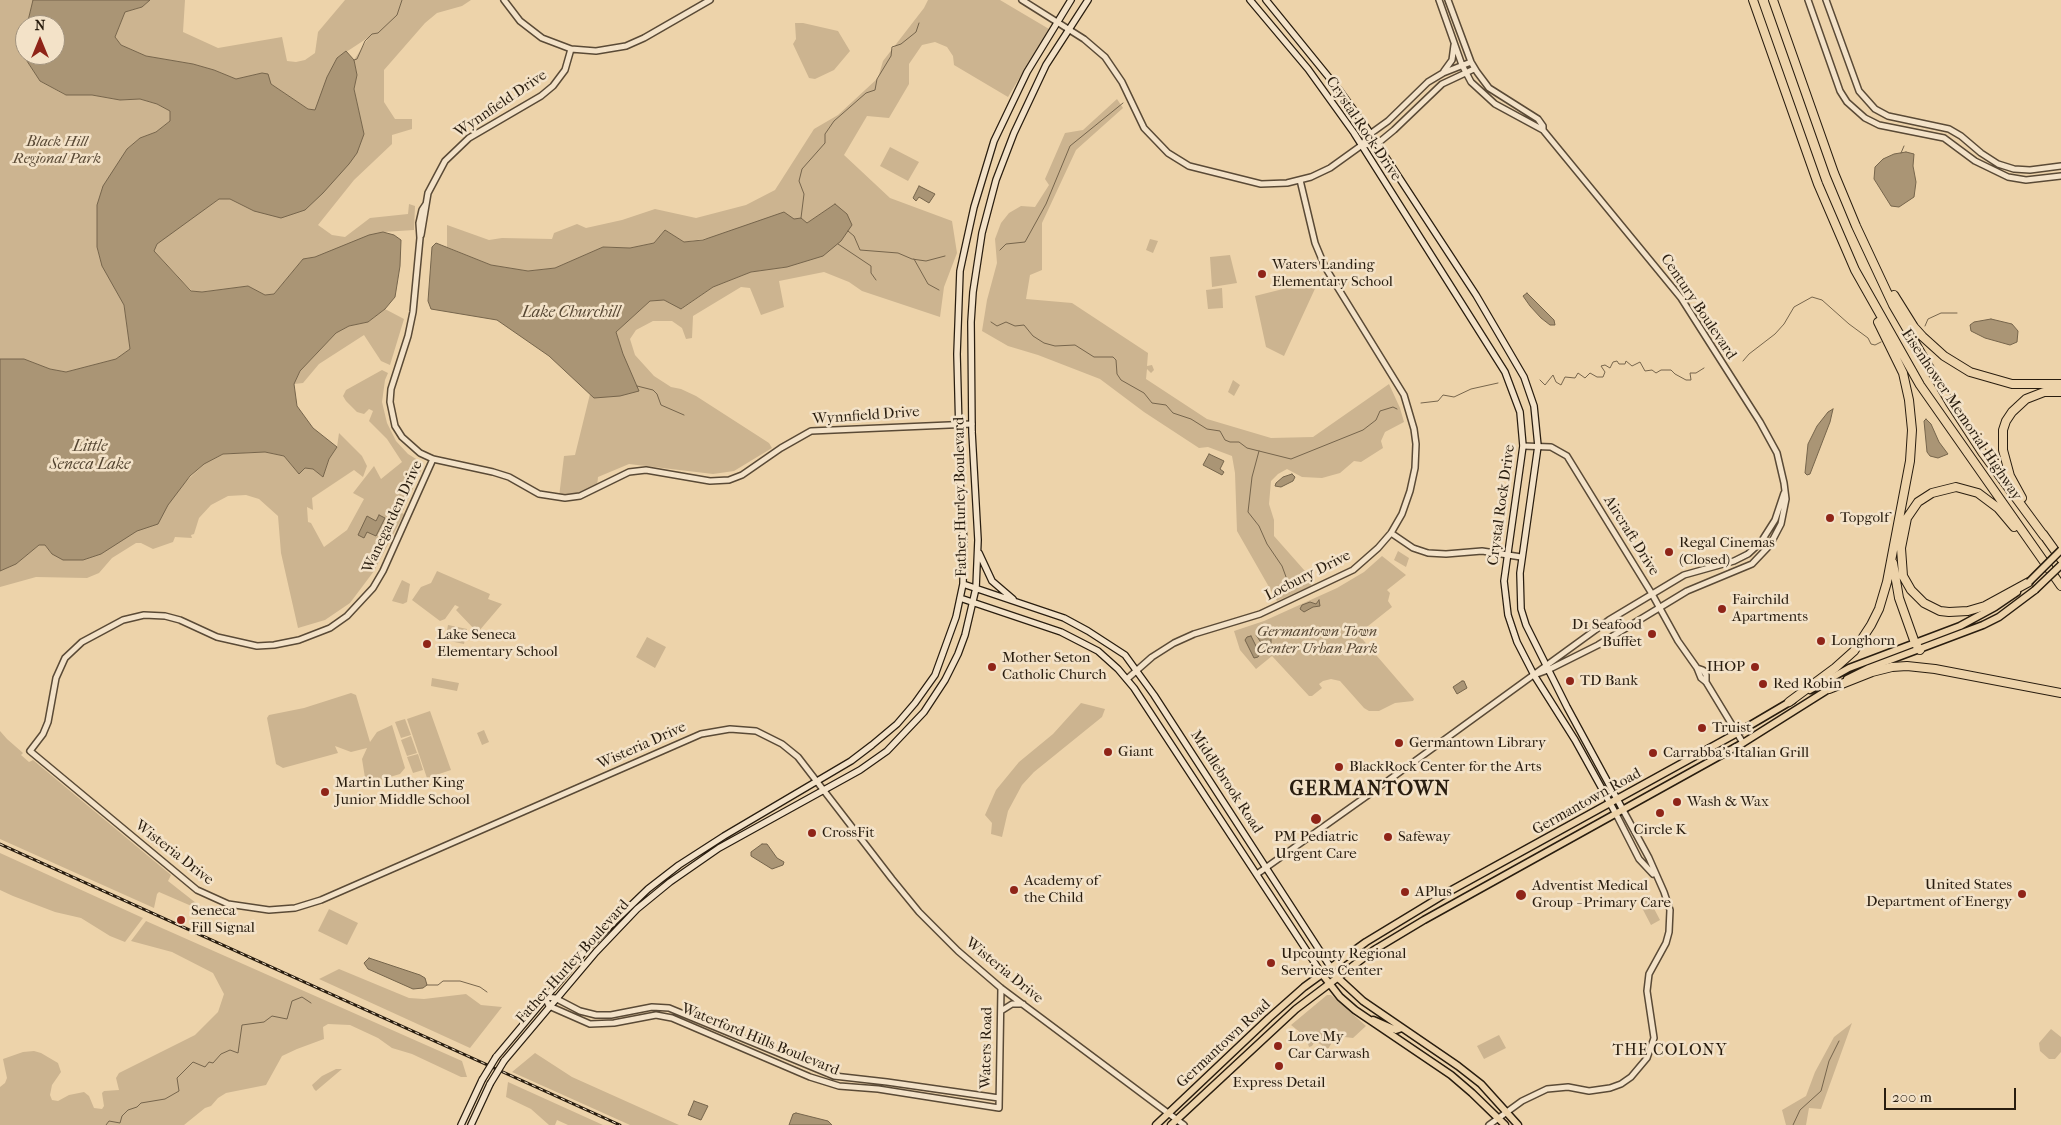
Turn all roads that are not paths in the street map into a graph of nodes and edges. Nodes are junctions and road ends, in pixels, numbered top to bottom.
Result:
1 (504, 0) edge
2 (710, 0) edge
3 (1022, 0) edge
4 (1071, 0) edge
5 (1088, 0) edge
6 (1250, 0) edge
7 (1266, 0) edge
8 (1439, 0) edge
9 (1448, 0) edge
10 (1754, 0) edge
11 (1773, 0) edge
12 (1808, 0) edge
13 (1826, 0) edge
14 (1057, 21) junction
15 (1069, 29) junction
16 (1454, 42) junction
17 (571, 49) junction
18 (1471, 62) junction
19 (1462, 65) junction
20 (1474, 69) junction
21 (1442, 72) junction
22 (1466, 73) junction
23 (1543, 130) junction
24 (1370, 134) junction
25 (1377, 144) junction
26 (1362, 145) junction
27 (2061, 166) edge
28 (1834, 173) junction
29 (2061, 176) edge
30 (1300, 180) junction
31 (1855, 270) junction
32 (2061, 384) edge
33 (2061, 392) edge
34 (959, 424) junction
35 (972, 424) junction
36 (1523, 446) junction
37 (1538, 446) junction
38 (433, 459) junction
39 (1784, 493) junction
40 (1391, 533) junction
41 (2044, 536) junction
42 (1893, 548) junction
43 (977, 550) junction
44 (2061, 550) edge
45 (1508, 555) junction
46 (2040, 556) junction
47 (1521, 557) junction
48 (2061, 559) edge
49 (2061, 565) edge
50 (2029, 582) junction
51 (962, 584) junction
52 (2061, 586) edge
53 (976, 588) junction
54 (1652, 594) junction
55 (960, 598) junction
56 (974, 603) junction
57 (1021, 604) junction
58 (1659, 607) junction
59 (1918, 646) junction
60 (1547, 668) junction
61 (1137, 670) junction
62 (1534, 675) junction
63 (1127, 679) junction
64 (1829, 689) junction
65 (2061, 693) edge
66 (1789, 702) junction
67 (1737, 733) junction
68 (1743, 743) junction
69 (30, 751) joint
70 (817, 781) junction
71 (824, 790) junction
72 (1614, 801) junction
73 (1623, 810) junction
74 (1616, 814) junction
75 (1266, 867) junction
76 (1256, 874) junction
77 (1656, 876) junction
78 (1331, 968) junction
79 (1322, 974) junction
80 (1337, 977) junction
81 (1329, 984) junction
82 (1001, 988) junction
83 (545, 997) junction
84 (555, 998) junction
85 (1024, 1004) junction
86 (549, 1006) junction
87 (1001, 1011) junction
88 (1367, 1018) junction
89 (1402, 1028) junction
90 (999, 1098) junction
91 (999, 1108) joint
92 (1508, 1112) junction
93 (1168, 1113) junction
94 (1498, 1118) junction
95 (1176, 1119) junction
96 (461, 1125) edge
97 (470, 1125) edge
98 (1156, 1125) edge
99 (1171, 1125) edge
100 (1184, 1125) edge
101 (1489, 1125) edge
102 (1505, 1125) edge
103 (1518, 1125) edge

1 - 17 street
2 - 17 street
3 - 14 street
4 - 14 main road, Father Hurley Boulevard
5 - 15 main road, Father Hurley Boulevard
6 - 26 main road, Crystal Rock Drive
7 - 24 main road, Crystal Rock Drive
8 - 16 street, Century Boulevard
9 - 18 street, Century Boulevard
10 - 31 highway, Eisenhower Memorial Highway
11 - 28 highway, Eisenhower Memorial Highway
12 - 29 street
13 - 27 street
14 - 15 street
14 - 34 main road, Father Hurley Boulevard
15 - 30 street
15 - 35 main road, Father Hurley Boulevard
16 - 19 street, Century Boulevard
16 - 21 street
17 - 38 street, Wynnfield Drive
18 - 19 street
18 - 20 street, Century Boulevard
19 - 21 street
19 - 22 street, Century Boulevard
20 - 22 street
20 - 23 street, Century Boulevard
21 - 24 street
22 - 23 street, Century Boulevard
22 - 25 street
23 - 39 street, Century Boulevard
24 - 25 main road, Crystal Rock Drive
24 - 26 street
25 - 26 street
25 - 37 main road, Crystal Rock Drive
26 - 30 street
26 - 36 main road, Crystal Rock Drive
28 - 32 highway
28 - 41 highway, Eisenhower Memorial Highway
30 - 40 street, Locbury Drive
31 - 42 highway
31 - 46 highway, Eisenhower Memorial Highway
33 - 41 highway
34 - 35 street, Wynnfield Drive
34 - 38 street, Wynnfield Drive
34 - 51 main road, Father Hurley Boulevard
35 - 43 main road, Father Hurley Boulevard
36 - 37 street, Aircraft Drive
36 - 45 main road, Crystal Rock Drive
37 - 47 main road, Crystal Rock Drive
37 - 54 street, Aircraft Drive
38 - 69 street, Wanegarden Drive
39 - 54 street, Century Boulevard
39 - 58 street, Century Boulevard
40 - 45 street
40 - 61 street, Locbury Drive
41 - 48 highway
42 - 59 highway
42 - 66 highway
43 - 53 main road, Father Hurley Boulevard
43 - 57 main road
44 - 50 main road, Germantown Road, bridge
45 - 47 street
45 - 62 main road, Crystal Rock Drive
46 - 50 highway
46 - 52 highway, Eisenhower Memorial Highway
47 - 60 main road, Crystal Rock Drive
49 - 59 main road, Germantown Road, bridge
50 - 59 main road, Germantown Road
51 - 53 main road, Middlebrook Road
51 - 55 main road, Father Hurley Boulevard
53 - 56 main road, Father Hurley Boulevard
53 - 57 main road, Middlebrook Road
54 - 58 street, Aircraft Drive
54 - 60 street, Century Boulevard
55 - 56 main road, Middlebrook Road
55 - 70 main road, Father Hurley Boulevard
56 - 63 main road, Middlebrook Road
56 - 71 main road, Father Hurley Boulevard
57 - 61 main road, Middlebrook Road
58 - 60 street, Century Boulevard
58 - 67 street, Aircraft Drive
59 - 64 main road, Germantown Road
59 - 66 main road, Germantown Road
60 - 62 street, Century Boulevard
60 - 72 main road, Crystal Rock Drive
61 - 63 street, Locbury Drive
61 - 75 main road, Middlebrook Road
62 - 72 main road, Crystal Rock Drive
62 - 75 street, Century Boulevard
63 - 76 main road, Middlebrook Road
64 - 65 highway
64 - 68 main road, Germantown Road
66 - 67 main road, Germantown Road
67 - 68 street, Aircraft Drive
67 - 72 main road, Germantown Road
68 - 73 main road, Germantown Road
69 - 70 street, Wisteria Drive
70 - 71 street, Wisteria Drive
70 - 83 main road, Father Hurley Boulevard
71 - 82 street, Wisteria Drive
71 - 84 main road, Father Hurley Boulevard
72 - 73 main road, Crystal Rock Drive
72 - 74 main road, Crystal Rock Drive
72 - 78 main road, Germantown Road
73 - 74 main road, Germantown Road
73 - 77 street, Crystal Rock Drive
74 - 77 street, Crystal Rock Drive
74 - 80 main road, Germantown Road
75 - 76 street, Century Boulevard
75 - 78 main road, Middlebrook Road
76 - 79 main road, Middlebrook Road
77 - 92 street, Crystal Rock Drive
78 - 79 main road, Germantown Road
78 - 80 main road, Middlebrook Road
79 - 81 main road, Middlebrook Road
79 - 93 main road, Germantown Road
80 - 81 main road, Germantown Road
80 - 89 main road, Middlebrook Road
81 - 88 main road, Middlebrook Road
81 - 95 main road, Germantown Road
82 - 85 street, Wisteria Drive
82 - 87 street, Waters Road
83 - 84 street, Waterford Hills Boulevard
83 - 86 street
83 - 96 main road, Father Hurley Boulevard, bridge
84 - 86 main road, Father Hurley Boulevard
84 - 90 street, Waterford Hills Boulevard
85 - 87 street
85 - 93 street, Wisteria Drive
86 - 91 street, Waterford Hills Boulevard
86 - 97 main road, Father Hurley Boulevard, bridge
87 - 90 street, Waters Road
88 - 89 main road
88 - 94 main road, Middlebrook Road
89 - 92 main road, Middlebrook Road
90 - 91 street, Waters Road
92 - 94 street, Crystal Rock Drive
92 - 103 main road, Middlebrook Road
93 - 95 street, Wisteria Drive
93 - 98 main road, Germantown Road
94 - 101 street, Crystal Rock Drive
94 - 102 main road, Middlebrook Road
95 - 99 main road, Germantown Road
95 - 100 street, Wisteria Drive

